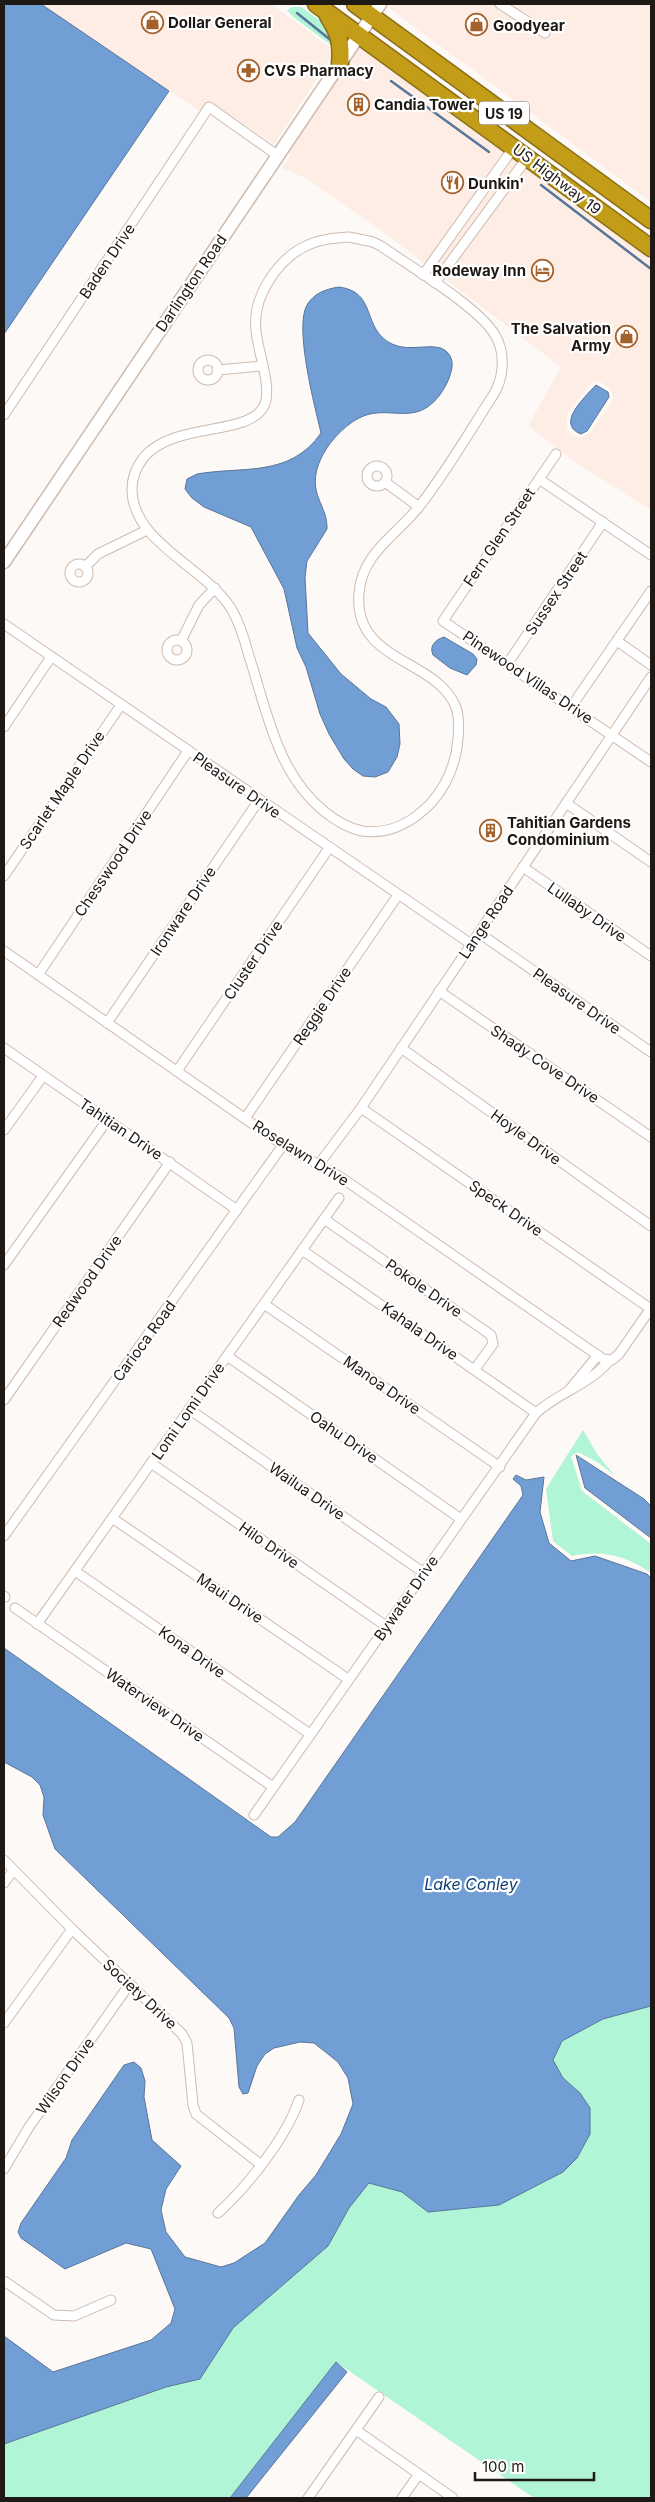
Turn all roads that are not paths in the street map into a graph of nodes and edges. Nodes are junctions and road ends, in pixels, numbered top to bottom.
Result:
1 (355, 4) edge
2 (500, 4) edge
3 (320, 7) edge
4 (376, 10) edge
5 (544, 33) dead end
6 (359, 35) junction
7 (340, 64) junction
8 (514, 147) junction
9 (277, 155) junction
10 (527, 158) junction
11 (637, 209) junction
12 (651, 220) edge
13 (626, 230) junction
14 (651, 236) edge
15 (651, 248) edge
16 (434, 258) junction
17 (447, 267) junction
18 (423, 275) junction
19 (435, 283) junction
20 (262, 366) junction
21 (217, 370) dead end
22 (4, 415) edge
23 (556, 454) dead end
24 (539, 479) junction
25 (385, 482) dead end
26 (419, 507) junction
27 (603, 522) junction
28 (147, 530) junction
29 (651, 555) edge
30 (4, 562) edge
31 (85, 566) dead end
32 (215, 588) junction
33 (651, 591) edge
34 (443, 620) joint
35 (4, 624) edge
36 (180, 641) dead end
37 (617, 641) junction
38 (51, 657) junction
39 (508, 663) junction
40 (651, 665) edge
41 (651, 677) edge
42 (121, 705) junction
43 (571, 707) junction
44 (4, 727) edge
45 (612, 734) junction
46 (188, 751) junction
47 (651, 762) edge
48 (259, 800) junction
49 (566, 803) junction
50 (329, 848) junction
51 (651, 862) edge
52 (523, 868) junction
53 (4, 876) edge
54 (398, 895) junction
55 (479, 933) junction
56 (471, 944) junction
57 (4, 951) edge
58 (651, 956) edge
59 (38, 975) junction
60 (439, 991) junction
61 (107, 1023) junction
62 (4, 1048) edge
63 (401, 1048) junction
64 (651, 1052) edge
65 (178, 1071) junction
66 (42, 1076) junction
67 (360, 1108) junction
68 (246, 1117) junction
69 (108, 1119) junction
70 (4, 1130) edge
71 (651, 1136) edge
72 (283, 1145) junction
73 (170, 1162) junction
74 (319, 1164) junction
75 (339, 1198) dead end
76 (237, 1210) junction
77 (324, 1219) junction
78 (651, 1226) edge
79 (302, 1250) junction
80 (4, 1265) edge
81 (264, 1304) junction
82 (651, 1309) edge
83 (598, 1355) junction
84 (227, 1356) junction
85 (609, 1361) junction
86 (475, 1369) junction
87 (568, 1391) junction
88 (4, 1400) edge
89 (189, 1409) junction
90 (536, 1413) junction
91 (151, 1463) junction
92 (500, 1466) junction
93 (112, 1518) junction
94 (461, 1519) junction
95 (4, 1536) edge
96 (75, 1571) junction
97 (424, 1573) junction
98 (15, 1608) dead end
99 (37, 1624) junction
100 (386, 1626) junction
101 (348, 1679) junction
102 (310, 1734) junction
103 (273, 1787) junction
104 (254, 1815) dead end
105 (4, 1860) edge
106 (13, 1870) junction
107 (4, 1883) edge
108 (72, 1929) junction
109 (129, 1985) junction
110 (4, 2023) edge
111 (299, 2100) dead end
112 (260, 2164) junction
113 (4, 2169) edge
114 (218, 2213) dead end
115 (4, 2281) edge
116 (111, 2300) dead end
117 (379, 2397) dead end
118 (356, 2430) junction
119 (419, 2474) junction
120 (308, 2498) edge
121 (402, 2498) edge
122 (453, 2498) edge

1 - 4 highway, US Highway 19 / US 19
2 - 5 street
3 - 6 highway, US Highway 19 / US 19
3 - 7 highway
4 - 6 street, Darlington Road
4 - 11 highway, US Highway 19 / US 19
6 - 7 street, Darlington Road
6 - 8 highway, US Highway 19 / US 19
7 - 9 street, Darlington Road
8 - 10 highway, US Highway 19 / US 19
8 - 11 highway
8 - 16 street
9 - 22 street, Baden Drive
9 - 30 street, Darlington Road
10 - 13 highway, US Highway 19 / US 19
10 - 17 street
11 - 12 highway, US Highway 19 / US 19
13 - 14 highway
13 - 15 highway, US Highway 19 / US 19
16 - 17 street
16 - 18 street
17 - 19 street
18 - 19 street
18 - 20 street
19 - 26 street
20 - 21 street
20 - 28 street
23 - 24 street, Fern Glen Street
24 - 27 street
24 - 34 street, Fern Glen Street
25 - 26 street
26 - 32 street
27 - 29 street
27 - 39 street, Sussex Street
28 - 31 street
28 - 32 street
32 - 36 street
33 - 37 street
34 - 39 street, Pinewood Villas Drive
35 - 38 street, Pleasure Drive
37 - 40 street
37 - 43 street
38 - 42 street, Pleasure Drive
38 - 44 street
39 - 43 street, Pinewood Villas Drive
41 - 45 street, Lange Road
42 - 46 street, Pleasure Drive
42 - 53 street, Scarlet Maple Drive
43 - 45 street, Pinewood Villas Drive
45 - 47 street, Pinewood Villas Drive
45 - 49 street, Lange Road
46 - 48 street, Pleasure Drive
46 - 59 street, Chesswood Drive
48 - 50 street, Pleasure Drive
48 - 61 street, Ironware Drive
49 - 51 street
49 - 52 street, Lange Road
50 - 54 street, Pleasure Drive
50 - 65 street, Cluster Drive
52 - 55 street, Lange Road
52 - 58 street, Lullaby Drive
54 - 56 street, Pleasure Drive
54 - 68 street, Reggie Drive
55 - 56 street, Lange Road
55 - 64 street, Pleasure Drive
56 - 60 street, Lange Road
57 - 59 street, Roselawn Drive
59 - 61 street, Roselawn Drive
60 - 63 street, Lange Road
60 - 71 street, Shady Cove Drive
61 - 65 street, Roselawn Drive
62 - 66 street, Tahitian Drive
63 - 67 street, Lange Road
63 - 78 street, Hoyle Drive
65 - 68 street, Roselawn Drive
66 - 69 street, Tahitian Drive
66 - 70 street
67 - 74 street, Lange Road
67 - 82 street, Speck Drive
68 - 72 street, Roselawn Drive
69 - 73 street, Tahitian Drive
69 - 80 street
72 - 74 street, Roselawn Drive
72 - 76 street, Carioca Road
73 - 76 street, Tahitian Drive
73 - 88 street, Redwood Drive
74 - 83 street, Roselawn Drive
75 - 77 street, Lomi Lomi Drive
76 - 95 street, Carioca Road
77 - 79 street, Lomi Lomi Drive
77 - 86 street, Pokole Drive
79 - 81 street, Lomi Lomi Drive
79 - 86 street, Kahala Drive
81 - 84 street, Lomi Lomi Drive
81 - 92 street, Manoa Drive
82 - 85 street, Bywater Drive
83 - 85 street, Roselawn Drive
83 - 87 street, Bywater Drive
84 - 89 street, Lomi Lomi Drive
84 - 94 street, Oahu Drive
85 - 87 street, Bywater Drive
86 - 90 street, Kahala Drive
87 - 90 street, Bywater Drive
89 - 91 street, Lomi Lomi Drive
89 - 97 street, Wailua Drive
90 - 92 street, Bywater Drive
91 - 93 street, Lomi Lomi Drive
91 - 100 street, Hilo Drive
92 - 94 street, Bywater Drive
93 - 96 street, Lomi Lomi Drive
93 - 101 street, Maui Drive
94 - 97 street, Bywater Drive
96 - 99 street, Lomi Lomi Drive
96 - 102 street, Kona Drive
97 - 100 street, Bywater Drive
98 - 99 street, Waterview Drive
99 - 103 street, Waterview Drive
100 - 101 street, Bywater Drive
101 - 102 street, Bywater Drive
102 - 103 street, Bywater Drive
103 - 104 street, Bywater Drive
105 - 106 street, Society Drive
106 - 107 street
106 - 108 street, Society Drive
108 - 109 street, Society Drive
108 - 110 street
109 - 112 street, Society Drive
109 - 113 street, Wilson Drive
111 - 112 street
112 - 114 street
115 - 116 street
117 - 118 street
118 - 119 street
118 - 120 street
119 - 121 street
119 - 122 street

